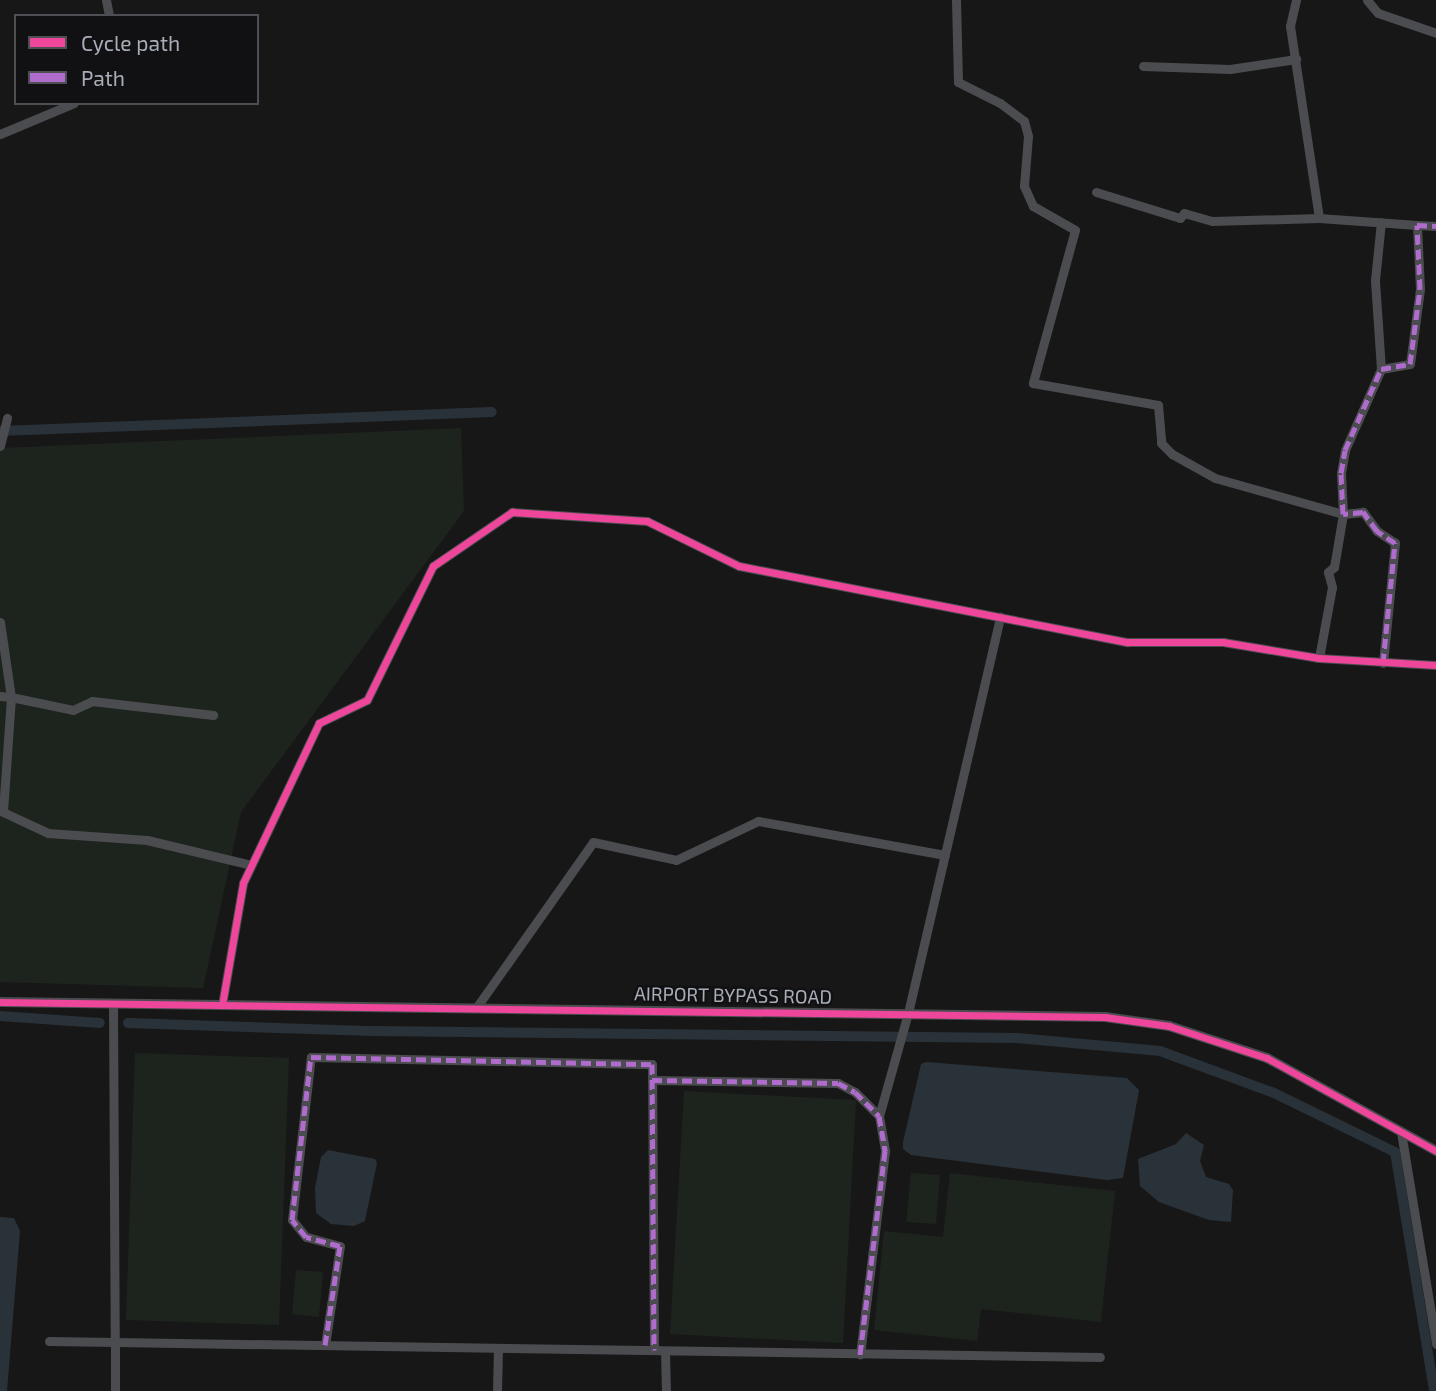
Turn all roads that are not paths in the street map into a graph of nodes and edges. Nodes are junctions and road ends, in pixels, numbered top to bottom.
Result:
1 (956, 0) edge
2 (1296, 0) edge
3 (1367, 0) edge
4 (1436, 33) edge
5 (1296, 59) junction
6 (1143, 66) dead end
7 (69, 105) edge
8 (0, 134) edge
9 (1096, 192) dead end
10 (1319, 218) junction
11 (1381, 222) junction
12 (1418, 225) junction
13 (1436, 226) edge
14 (1381, 369) junction
15 (7, 418) dead end
16 (0, 446) edge
17 (1343, 514) junction
18 (1000, 617) junction
19 (0, 622) edge
20 (1319, 657) junction
21 (1383, 663) junction
22 (1436, 665) edge
23 (0, 696) edge
24 (11, 697) junction
25 (213, 715) dead end
26 (945, 855) junction
27 (251, 865) junction
28 (0, 1002) edge
29 (113, 1003) junction
30 (222, 1004) junction
31 (476, 1008) junction
32 (908, 1013) junction
33 (652, 1080) junction
34 (879, 1116) junction
35 (1401, 1132) junction
36 (1436, 1151) edge
37 (49, 1340) dead end
38 (115, 1342) junction
39 (1436, 1344) edge
40 (325, 1345) junction
41 (498, 1348) junction
42 (654, 1350) junction
43 (665, 1351) junction
44 (860, 1354) junction
45 (1100, 1357) dead end
46 (115, 1391) edge
47 (497, 1391) edge
48 (666, 1391) edge

1 - 17 street
2 - 5 street
3 - 4 street
5 - 6 street
5 - 10 street
7 - 8 street
9 - 10 street
10 - 11 street
11 - 12 street
11 - 14 street
12 - 13 street
12 - 14 street
14 - 17 street
15 - 16 street
17 - 20 street
17 - 21 street
18 - 20 street
18 - 26 street
18 - 27 street
19 - 24 street
20 - 21 street
21 - 22 street
23 - 24 street
24 - 25 street
24 - 27 street
26 - 31 street
26 - 32 street
27 - 30 street
28 - 29 street, AIRPORT BYPASS ROAD
29 - 30 street, AIRPORT BYPASS ROAD
29 - 38 street
30 - 31 street, AIRPORT BYPASS ROAD
31 - 32 street, AIRPORT BYPASS ROAD
32 - 34 street
32 - 35 street, AIRPORT BYPASS ROAD
33 - 34 street
33 - 40 street
33 - 42 street
34 - 44 street
35 - 36 street, AIRPORT BYPASS ROAD
35 - 39 street
37 - 38 street
38 - 40 street
38 - 46 street
40 - 41 street
41 - 42 street
41 - 47 street
42 - 43 street
43 - 44 street
43 - 48 street
44 - 45 street

